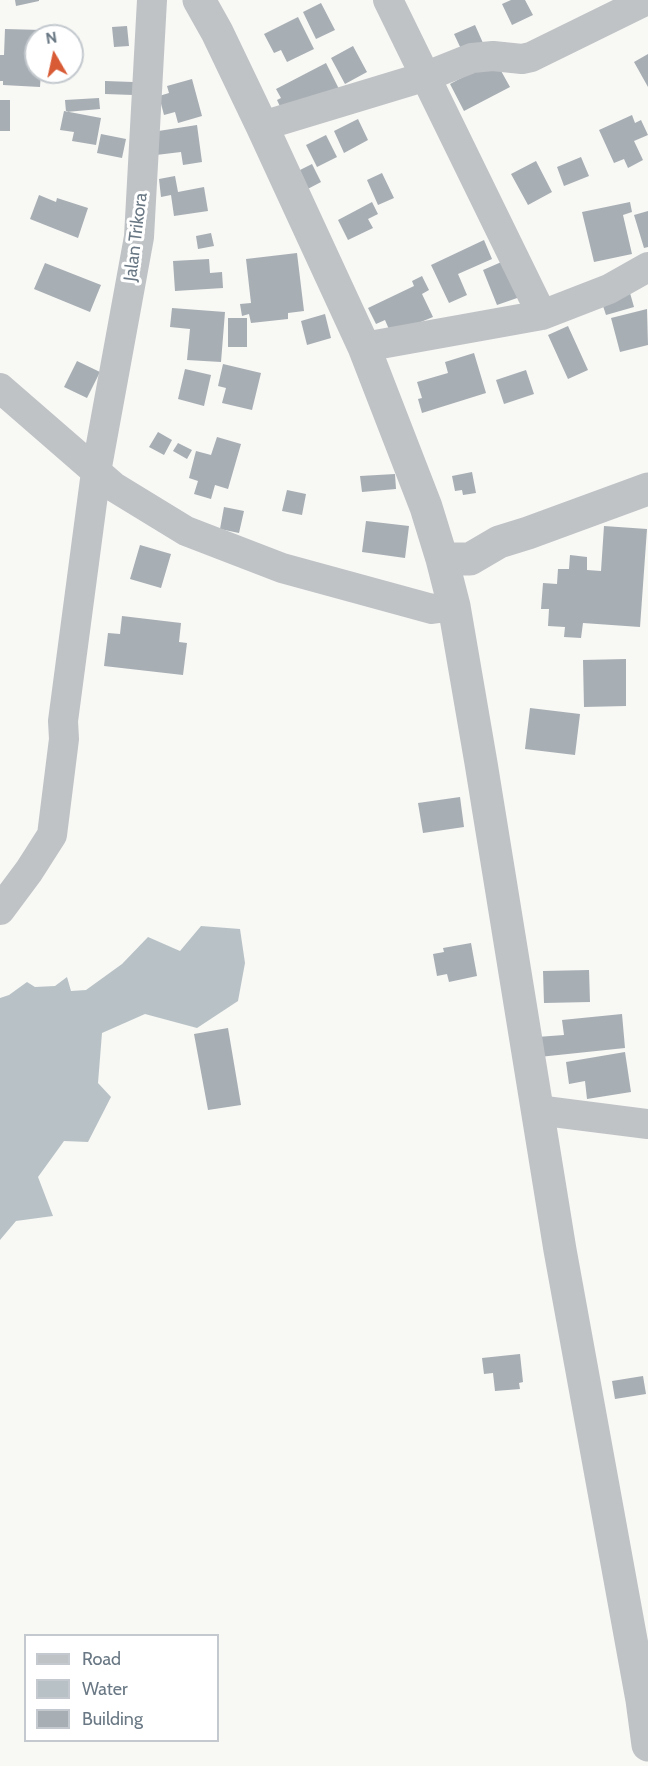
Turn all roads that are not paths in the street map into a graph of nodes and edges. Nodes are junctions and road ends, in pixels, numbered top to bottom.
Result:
1 (152, 0) edge
2 (199, 0) edge
3 (388, 0) edge
4 (647, 0) edge
5 (427, 76) junction
6 (262, 126) junction
7 (648, 267) edge
8 (542, 315) junction
9 (364, 347) junction
10 (0, 388) edge
11 (96, 472) junction
12 (648, 489) edge
13 (442, 559) junction
14 (454, 606) junction
15 (0, 910) edge
16 (537, 1110) junction
17 (648, 1124) edge
18 (648, 1745) edge

1 - 11 street, Jalan Trikora
2 - 6 street
3 - 5 street
4 - 5 street
5 - 6 street
5 - 8 street
6 - 9 street
7 - 8 street
8 - 9 street
9 - 13 street
10 - 11 street
11 - 14 street
11 - 15 street, Jalan Trikora
12 - 13 street
13 - 14 street
14 - 16 street
16 - 17 street
16 - 18 street

